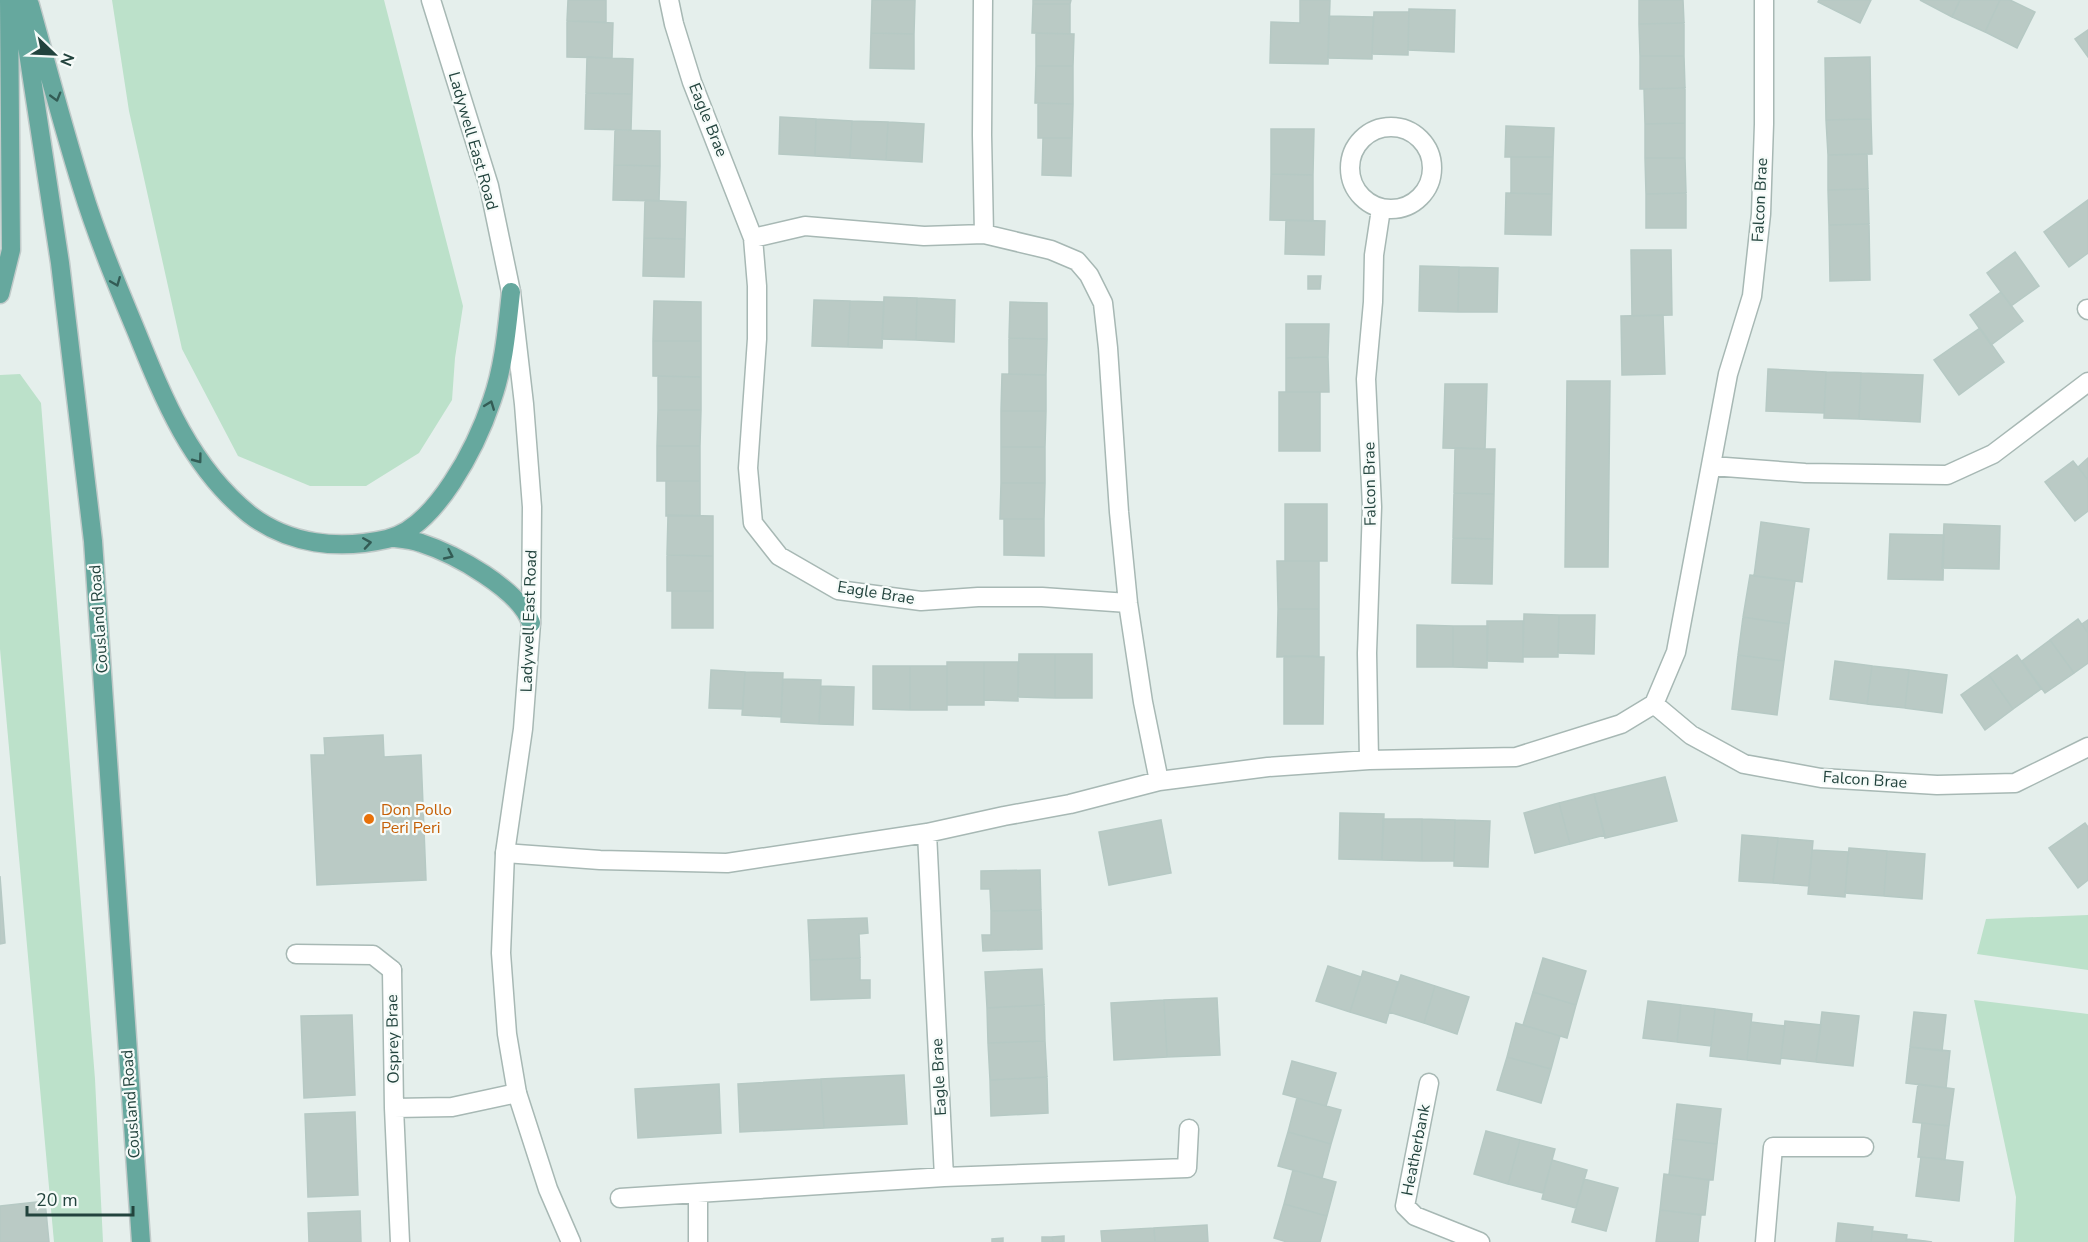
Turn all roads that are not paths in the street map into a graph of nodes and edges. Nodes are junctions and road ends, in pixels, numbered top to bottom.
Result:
1 (9, 0) edge
2 (20, 0) edge
3 (29, 0) edge
4 (431, 0) edge
5 (669, 0) edge
6 (983, 0) edge
7 (1764, 0) edge
8 (1381, 208) junction
9 (984, 234) junction
10 (753, 238) junction
11 (511, 292) junction
12 (0, 294) edge
13 (2088, 382) edge
14 (1712, 466) junction
15 (394, 537) junction
16 (1128, 603) junction
17 (531, 623) junction
18 (1653, 704) junction
19 (2088, 747) edge
20 (1369, 760) junction
21 (1159, 782) junction
22 (927, 834) junction
23 (505, 853) junction
24 (296, 954) dead end
25 (1430, 1083) dead end
26 (517, 1093) junction
27 (394, 1108) junction
28 (1189, 1129) dead end
29 (1864, 1147) dead end
30 (944, 1177) junction
31 (698, 1193) junction
32 (620, 1198) dead end
33 (141, 1242) edge
34 (400, 1242) edge
35 (571, 1242) edge
36 (698, 1242) edge
37 (1480, 1242) edge
38 (1765, 1242) edge

1 - 12 main road
2 - 33 main road, Cousland Road
3 -> 15 main road
4 - 11 street, Ladywell East Road
5 - 10 street, Eagle Brae
6 - 9 street
7 - 14 street, Falcon Brae
8 - 8 street
8 - 20 street, Falcon Brae
9 - 10 street
9 - 16 street
10 - 16 street, Eagle Brae
15 -> 11 main road
11 - 17 street, Ladywell East Road
13 - 14 street
14 - 18 street, Falcon Brae
15 -> 17 main road
16 - 21 street
17 - 23 street, Ladywell East Road
18 - 19 street, Falcon Brae
18 - 20 street
20 - 21 street
21 - 22 street
22 - 23 street
22 - 30 street, Eagle Brae
23 - 26 street, Ladywell East Road
24 - 27 street, Osprey Brae
25 - 37 street, Heatherbank
26 - 27 street, Osprey Brae
26 - 35 street, Ladywell East Road
27 - 34 street, Osprey Brae
28 - 30 street
29 - 38 street
30 - 31 street
31 - 32 street
31 - 36 street

